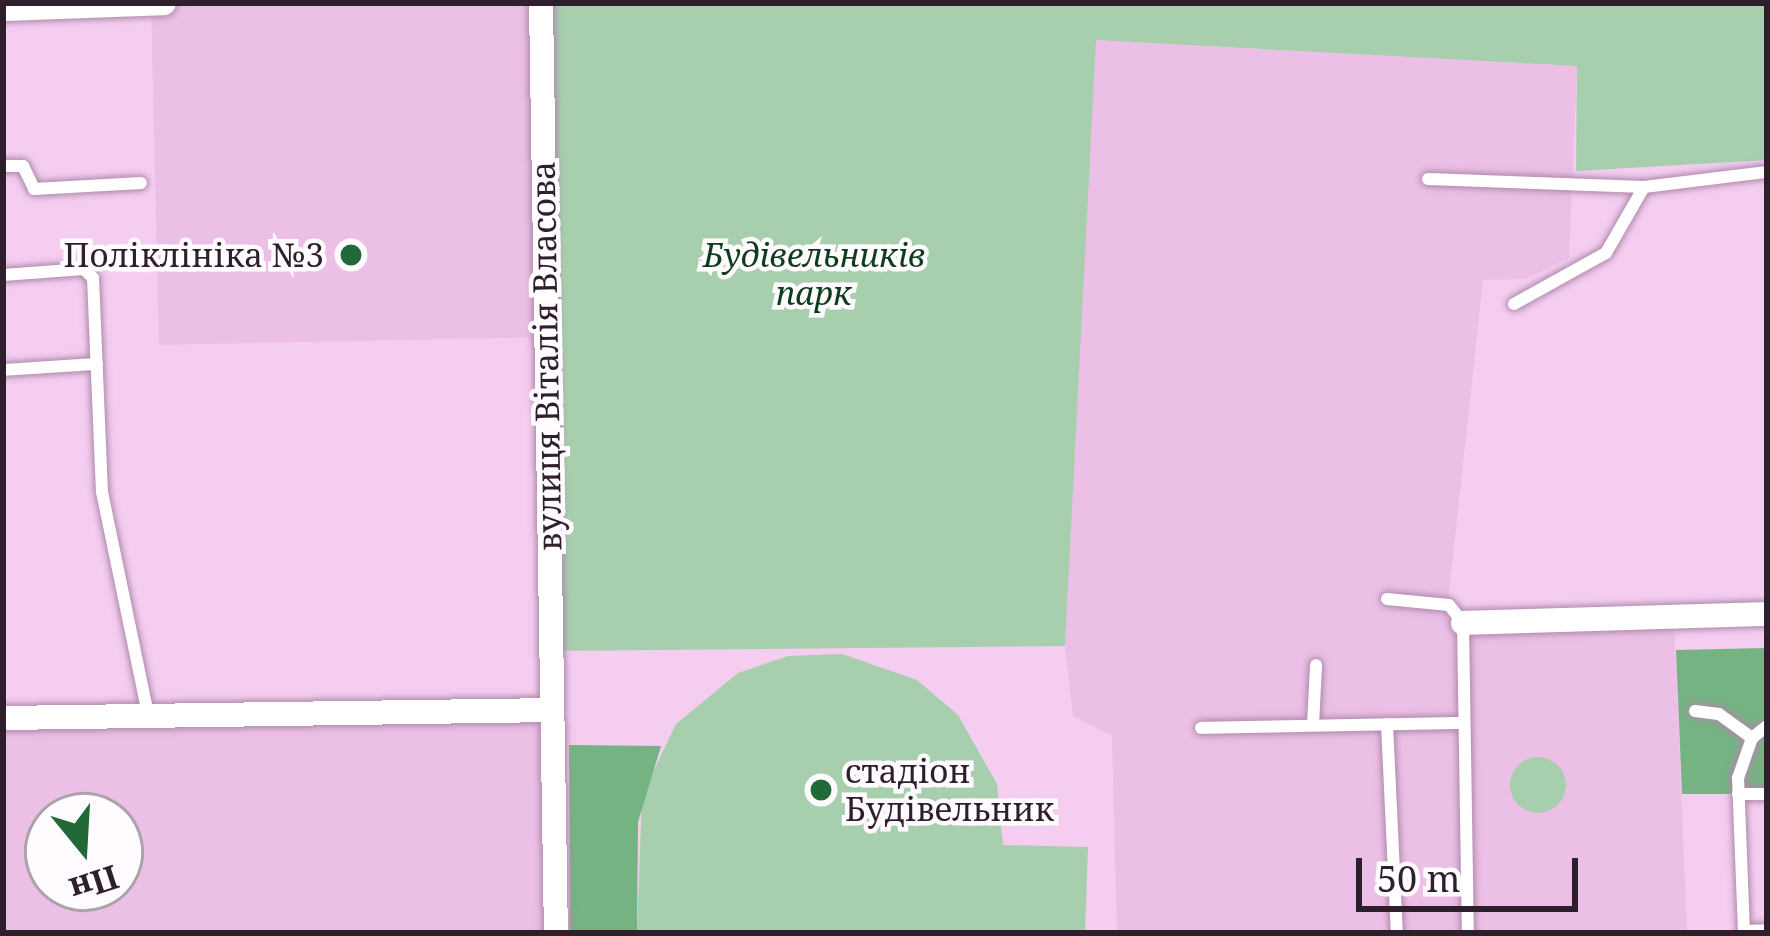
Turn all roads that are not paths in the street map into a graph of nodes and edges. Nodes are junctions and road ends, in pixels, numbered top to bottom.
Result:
1 (164, 3) edge
2 (541, 3) edge
3 (3, 9) edge
4 (3, 166) edge
5 (1767, 172) edge
6 (1428, 179) dead end
7 (141, 183) dead end
8 (1644, 188) junction
9 (3, 275) edge
10 (1514, 304) dead end
11 (97, 364) junction
12 (3, 370) edge
13 (1387, 599) dead end
14 (1767, 614) edge
15 (1463, 623) junction
16 (1316, 665) dead end
17 (552, 710) junction
18 (1695, 711) dead end
19 (148, 716) junction
20 (3, 718) edge
21 (1463, 723) junction
22 (1387, 724) junction
23 (1313, 725) junction
24 (1767, 726) edge
25 (1201, 728) dead end
26 (1752, 739) junction
27 (1738, 794) junction
28 (1767, 794) edge
29 (1767, 930) edge
30 (1744, 932) edge
31 (556, 933) edge
32 (1397, 933) edge
33 (1468, 933) edge

1 - 3 street
2 - 17 street, вулиця Віталія Власова
4 - 7 lane
5 - 8 lane
6 - 8 lane
8 - 10 lane
9 - 11 lane
11 - 12 lane
11 - 19 lane
13 - 15 lane
14 - 15 street
15 - 21 lane
16 - 23 lane
17 - 19 street
17 - 31 street, вулиця Віталія Власова
18 - 26 lane
19 - 20 street
21 - 22 lane
21 - 33 lane
22 - 23 lane
22 - 32 lane
23 - 25 lane
24 - 26 lane
26 - 27 lane
27 - 28 lane
27 - 30 lane
29 - 30 lane

